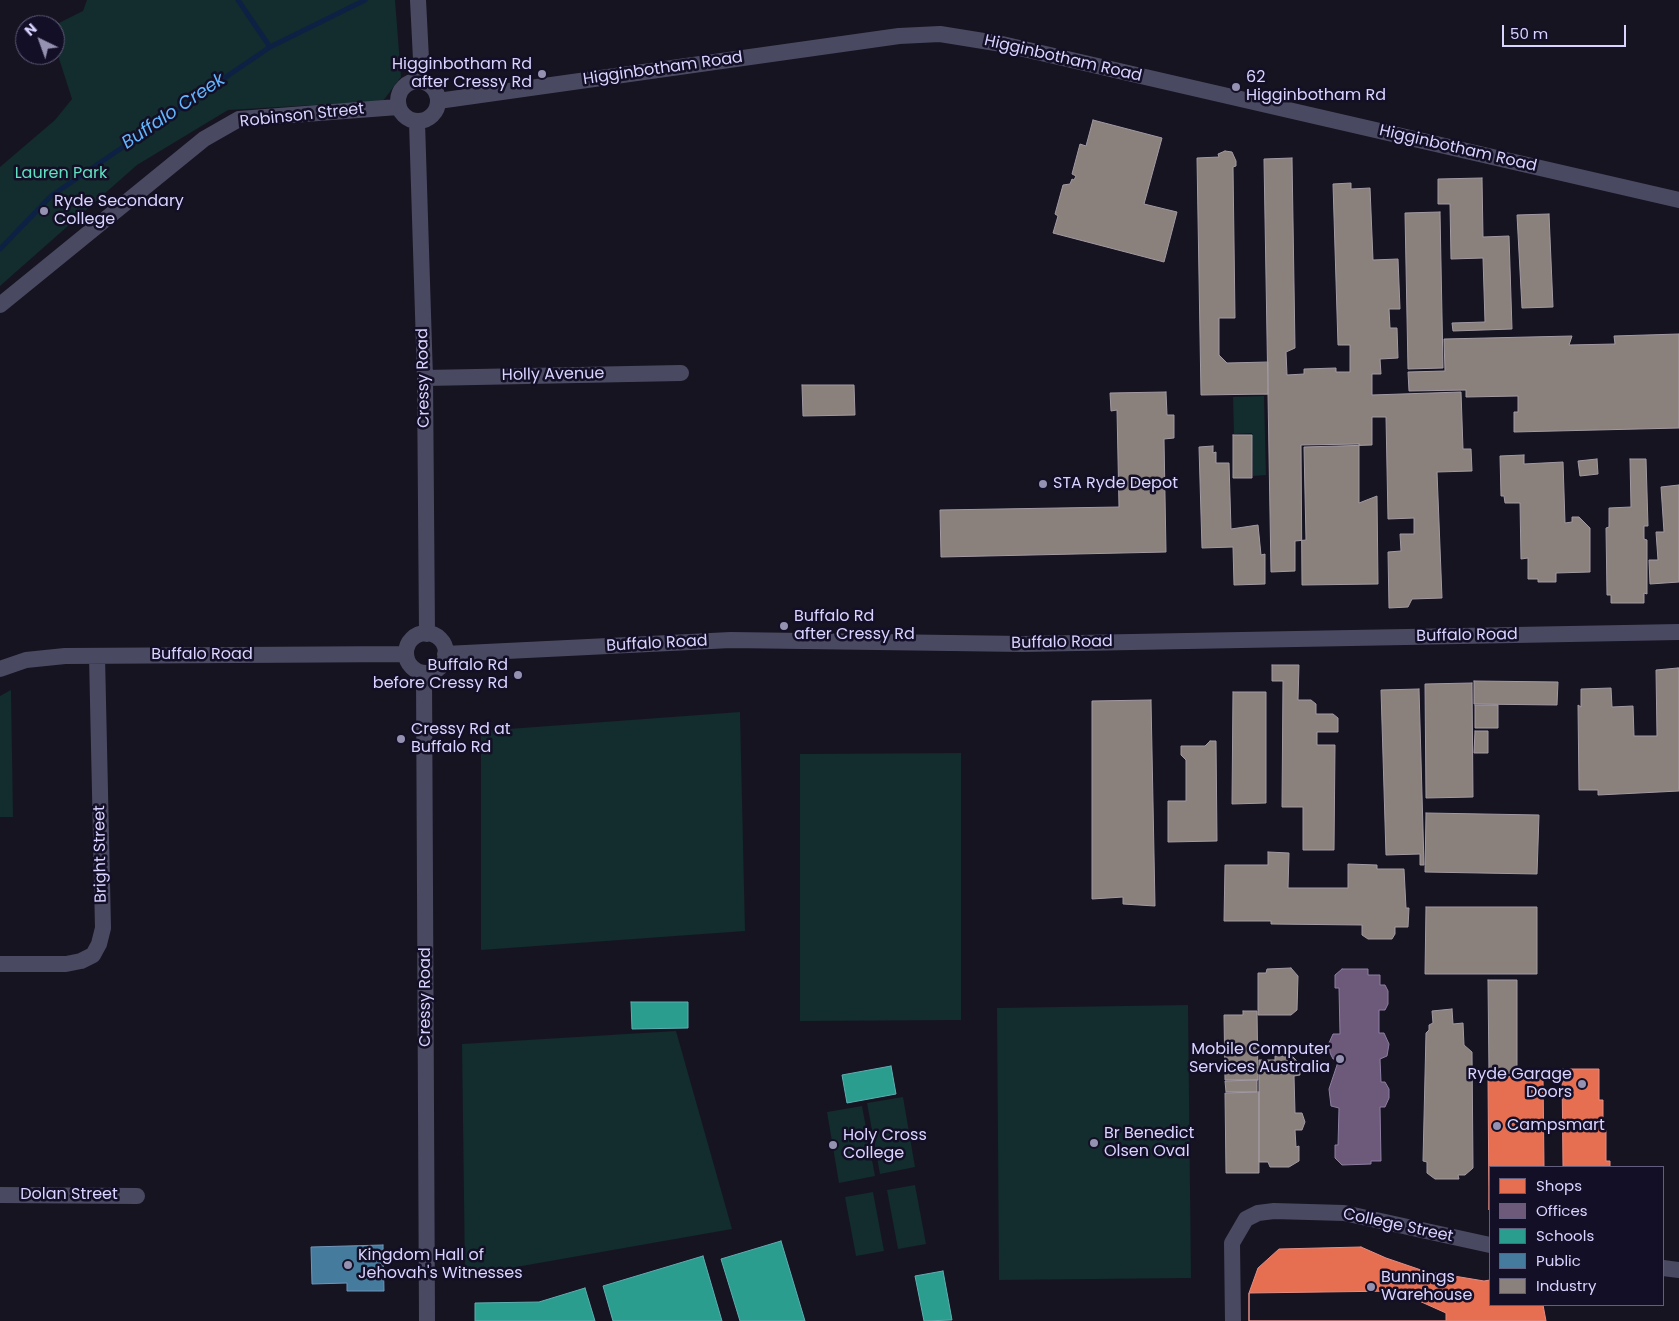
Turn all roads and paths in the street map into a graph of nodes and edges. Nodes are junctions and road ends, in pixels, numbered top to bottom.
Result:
1 (418, 0) edge
2 (417, 81) junction
3 (438, 101) junction
4 (398, 106) junction
5 (417, 122) junction
6 (1679, 200) edge
7 (0, 305) edge
8 (681, 373) dead end
9 (425, 378) junction
10 (1679, 632) edge
11 (427, 634) junction
12 (406, 654) junction
13 (445, 654) junction
14 (97, 656) junction
15 (0, 669) edge
16 (424, 673) junction
17 (0, 964) edge
18 (0, 1195) edge
19 (137, 1196) dead end
20 (1489, 1245) edge
21 (1664, 1268) edge
22 (1679, 1270) edge
23 (428, 1321) edge
24 (1233, 1321) edge

1 - 2 street
2 - 3 street
2 - 4 street
3 - 5 street
3 - 6 street, Higginbotham Road
4 - 5 street
4 - 7 street, Robinson Street
5 - 9 street, Cressy Road
8 - 9 street, Holly Avenue
9 - 11 street, Cressy Road
10 - 13 street, Buffalo Road
11 - 12 street
11 - 13 street
12 - 14 street, Buffalo Road
12 - 16 street
13 - 16 street
14 - 15 street, Buffalo Road
14 - 17 street, Bright Street
16 - 23 street, Cressy Road
18 - 19 street, Dolan Street
20 - 24 street, College Street
21 - 22 street

